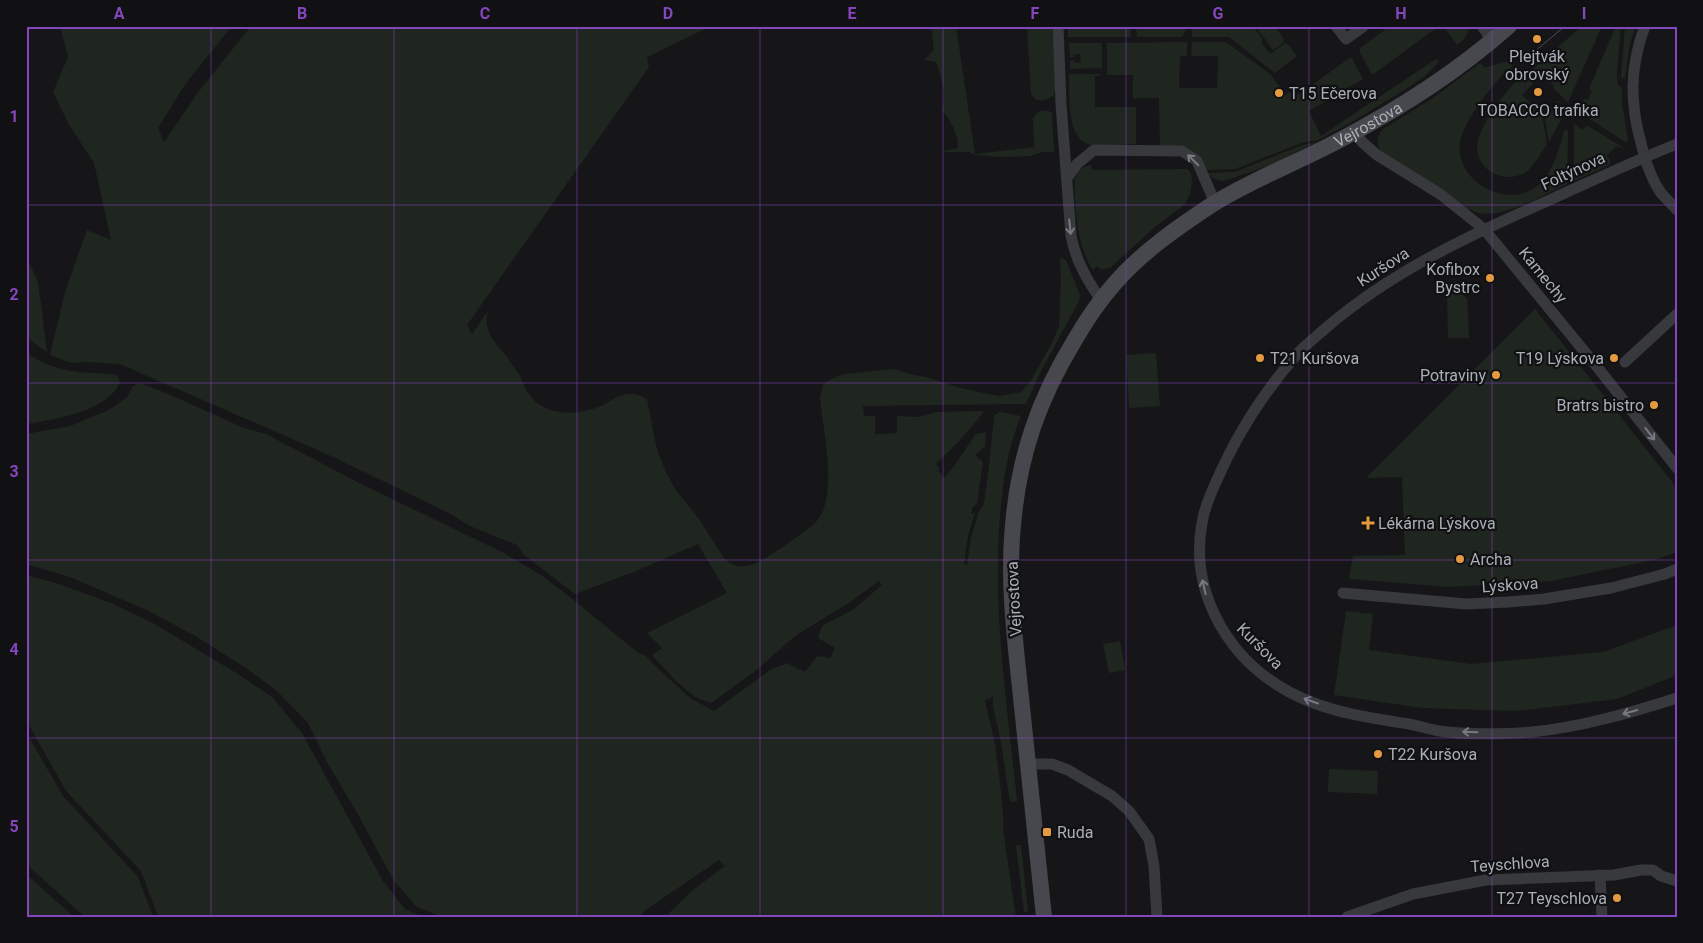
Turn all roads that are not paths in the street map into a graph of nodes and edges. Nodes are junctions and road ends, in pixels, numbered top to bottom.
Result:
1 (1058, 26) edge
2 (1336, 26) edge
3 (1364, 26) edge
4 (1482, 26) edge
5 (1510, 26) edge
6 (1645, 26) edge
7 (1492, 40) junction
8 (1355, 132) junction
9 (1677, 144) edge
10 (1645, 156) junction
11 (1067, 178) junction
12 (1215, 203) junction
13 (1677, 210) edge
14 (1484, 230) junction
15 (1101, 300) junction
16 (1677, 314) edge
17 (1626, 362) dead end
18 (1677, 468) edge
19 (1677, 569) edge
20 (1343, 593) dead end
21 (1677, 698) edge
22 (1028, 764) junction
23 (1600, 875) junction
24 (1677, 882) edge
25 (1044, 917) edge
26 (1157, 917) edge
27 (1347, 917) edge
28 (1602, 917) edge

1 - 11 street
2 - 3 street
4 - 7 street
5 - 7 street, Vejrostova
6 - 10 street
7 - 8 street, Vejrostova
8 - 12 street, Vejrostova
8 - 14 street, Kamechy
9 - 10 street, Foltýnova
10 - 13 street
10 - 14 street, Foltýnova
12 -> 11 street
11 -> 15 street
12 - 15 street, Vejrostova
14 -> 18 street, Kamechy
21 -> 14 street, Kuršova
15 - 22 street, Vejrostova
16 - 17 street
19 - 20 street, Lýskova
22 - 25 street, Vejrostova
22 - 26 street
23 - 24 street, Teyschlova
23 - 27 street, Teyschlova
23 - 28 street

